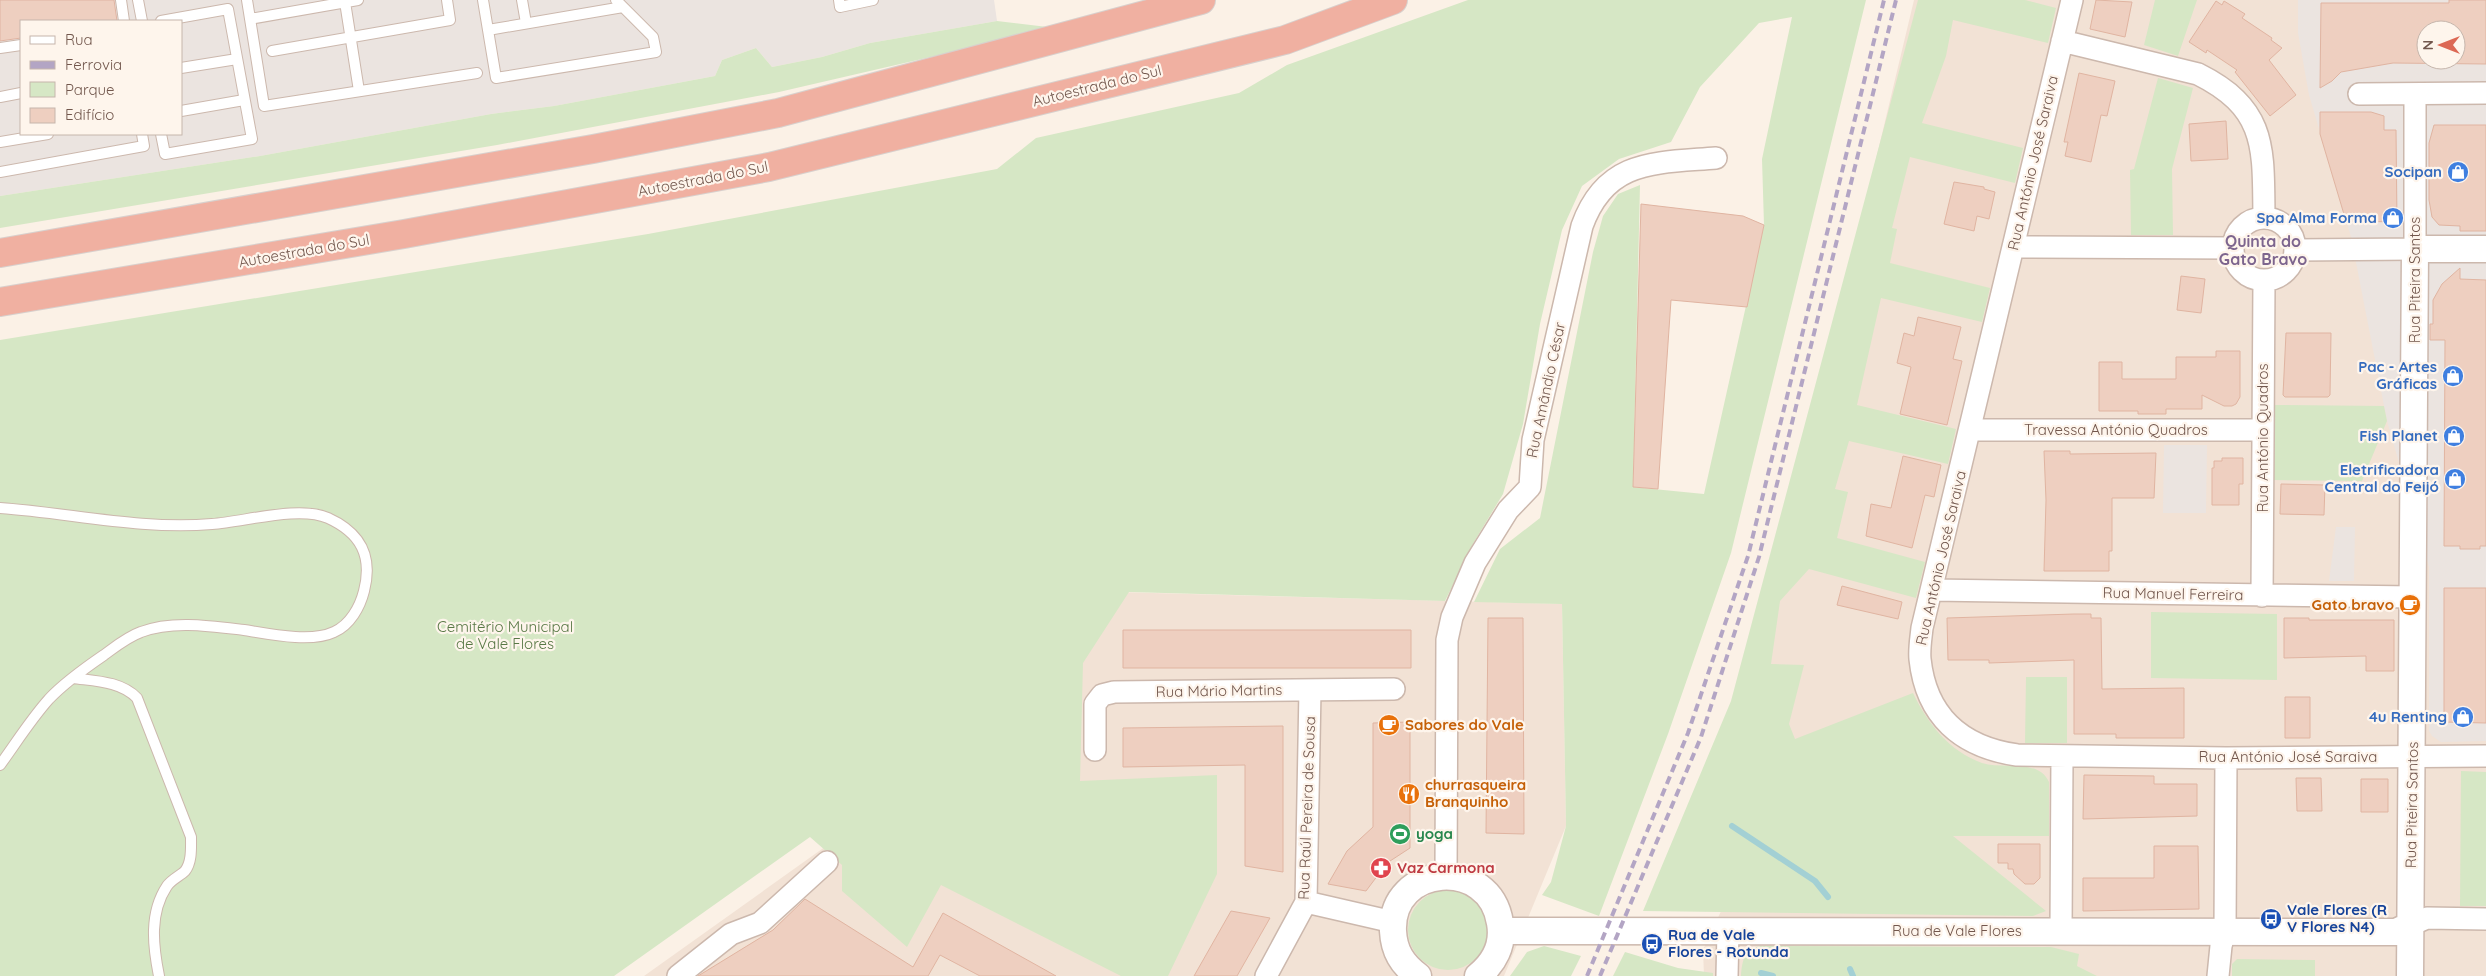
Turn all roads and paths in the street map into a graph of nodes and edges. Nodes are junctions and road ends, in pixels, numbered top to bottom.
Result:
1 (121, 0) edge
2 (138, 0) edge
3 (247, 0) edge
4 (358, 0) edge
5 (447, 0) edge
6 (483, 0) edge
7 (522, 0) edge
8 (839, 0) edge
9 (873, 0) edge
10 (1201, 0) edge
11 (1392, 0) edge
12 (2072, 0) edge
13 (345, 2) junction
14 (619, 4) edge
15 (250, 19) junction
16 (124, 20) edge
17 (142, 20) edge
18 (168, 20) edge
19 (526, 23) junction
20 (488, 30) junction
21 (350, 38) junction
22 (2062, 41) junction
23 (20, 45) edge
24 (0, 48) edge
25 (272, 52) dead end
26 (237, 59) junction
27 (182, 68) edge
28 (476, 73) dead end
29 (359, 91) junction
30 (20, 93) edge
31 (2486, 93) edge
32 (2359, 94) dead end
33 (2415, 94) junction
34 (0, 97) edge
35 (244, 100) junction
36 (182, 111) edge
37 (42, 135) edge
38 (142, 135) edge
39 (161, 135) edge
40 (0, 142) edge
41 (1716, 158) dead end
42 (0, 172) edge
43 (2264, 217) junction
44 (2013, 247) junction
45 (2233, 248) junction
46 (2486, 248) edge
47 (2415, 249) junction
48 (2296, 250) junction
49 (0, 253) edge
50 (2264, 281) junction
51 (0, 302) edge
52 (1970, 430) junction
53 (2262, 430) junction
54 (0, 508) edge
55 (1932, 590) junction
56 (2262, 596) junction
57 (2413, 597) junction
58 (73, 678) junction
59 (1394, 689) dead end
60 (1310, 690) junction
61 (1095, 750) dead end
62 (2062, 756) junction
63 (2486, 756) edge
64 (2413, 757) junction
65 (2226, 758) junction
66 (0, 765) edge
67 (827, 862) dead end
68 (1446, 876) junction
69 (1306, 902) junction
70 (2486, 919) edge
71 (1393, 922) junction
72 (2411, 925) junction
73 (1502, 931) junction
74 (1728, 931) junction
75 (2061, 931) junction
76 (2225, 931) junction
77 (159, 976) edge
78 (678, 976) edge
79 (1266, 976) edge
80 (1418, 976) edge
81 (1478, 976) edge
82 (1727, 976) edge
83 (2218, 976) edge
84 (2410, 976) edge

1 - 16 lane
2 - 17 lane
3 - 15 lane
4 - 13 lane
5 - 21 lane
6 - 20 lane
7 - 19 lane
8 - 9 lane
10 - 49 highway
11 - 51 highway, Autoestrada do Sul
12 - 22 street, Rua António José Saraiva
13 - 15 lane
13 - 21 lane
14 - 19 lane
14 - 20 lane
15 - 29 lane
18 - 26 lane
19 - 20 lane
21 - 25 lane
21 - 29 lane
22 - 43 street
22 - 44 street, Rua António José Saraiva
23 - 24 lane
26 - 27 lane
26 - 35 lane
28 - 29 lane
30 - 34 lane
31 - 33 street
32 - 33 street
33 - 47 street, Rua Piteira Santos
35 - 36 lane
35 - 39 lane
37 - 40 lane
38 - 42 lane
41 - 68 street, Rua Amândio César
43 - 45 street
43 - 48 street
44 - 45 street
44 - 52 street, Rua António José Saraiva
45 - 50 street
46 - 47 street
47 - 48 street
47 - 57 street, Rua Piteira Santos
48 - 50 street
50 - 53 street, Rua António Quadros
52 - 53 street, Travessa António Quadros
52 - 55 street, Rua António José Saraiva
53 - 56 street, Rua António Quadros
54 - 58 lane
55 - 56 street, Rua Manuel Ferreira
55 - 62 street, Rua António José Saraiva
56 - 57 street, Rua Manuel Ferreira
57 - 64 street, Rua Piteira Santos
58 - 66 lane
58 - 77 lane
59 - 60 street, Rua Mário Martins
60 - 61 street, Rua Mário Martins
60 - 69 street, Rua Raúl Pereira de Sousa
62 - 65 street, Rua António José Saraiva
62 - 75 street
63 - 64 street, Rua António José Saraiva
64 - 65 street, Rua António José Saraiva
64 - 72 street, Rua Piteira Santos
65 - 76 street
67 - 78 street
68 - 71 street
68 - 73 street
69 - 71 street
69 - 79 street, Rua Raúl Pereira de Sousa
70 - 72 street
71 - 80 street
72 - 76 street, Rua de Vale Flores
72 - 84 street, Rua Piteira Santos
73 - 74 street, Rua de Vale Flores
73 - 81 street
74 - 75 street, Rua de Vale Flores
74 - 82 street
75 - 76 street, Rua de Vale Flores
76 - 83 street

